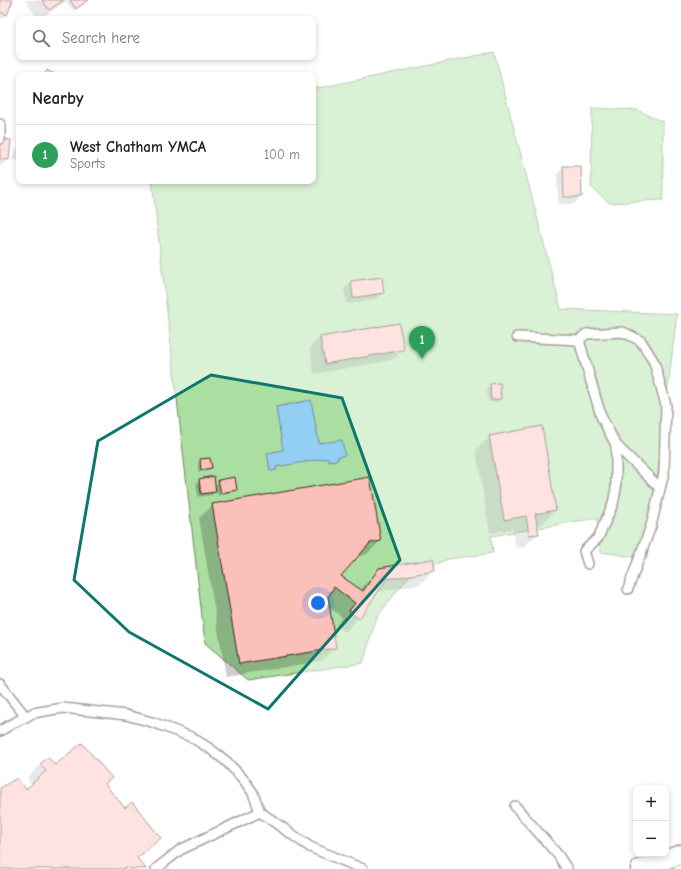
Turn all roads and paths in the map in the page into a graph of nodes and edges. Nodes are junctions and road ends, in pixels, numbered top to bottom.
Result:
1 (0, 124) edge
2 (0, 139) edge
3 (517, 338) dead end
4 (579, 340) junction
5 (616, 445) junction
6 (660, 488) junction
7 (588, 564) dead end
8 (628, 589) dead end
9 (0, 684) edge
10 (26, 717) junction
11 (0, 732) edge
12 (516, 806) dead end
13 (260, 812) junction
14 (681, 854) edge
15 (156, 869) edge
16 (363, 869) edge
17 (567, 869) edge
18 (640, 869) edge

1 - 2 lane
3 - 4 lane
4 - 5 lane
4 - 6 lane
5 - 6 lane
5 - 7 lane
6 - 8 lane
9 - 10 lane
10 - 11 lane
10 - 13 lane
12 - 17 lane
13 - 15 lane
13 - 16 lane
14 - 18 street

